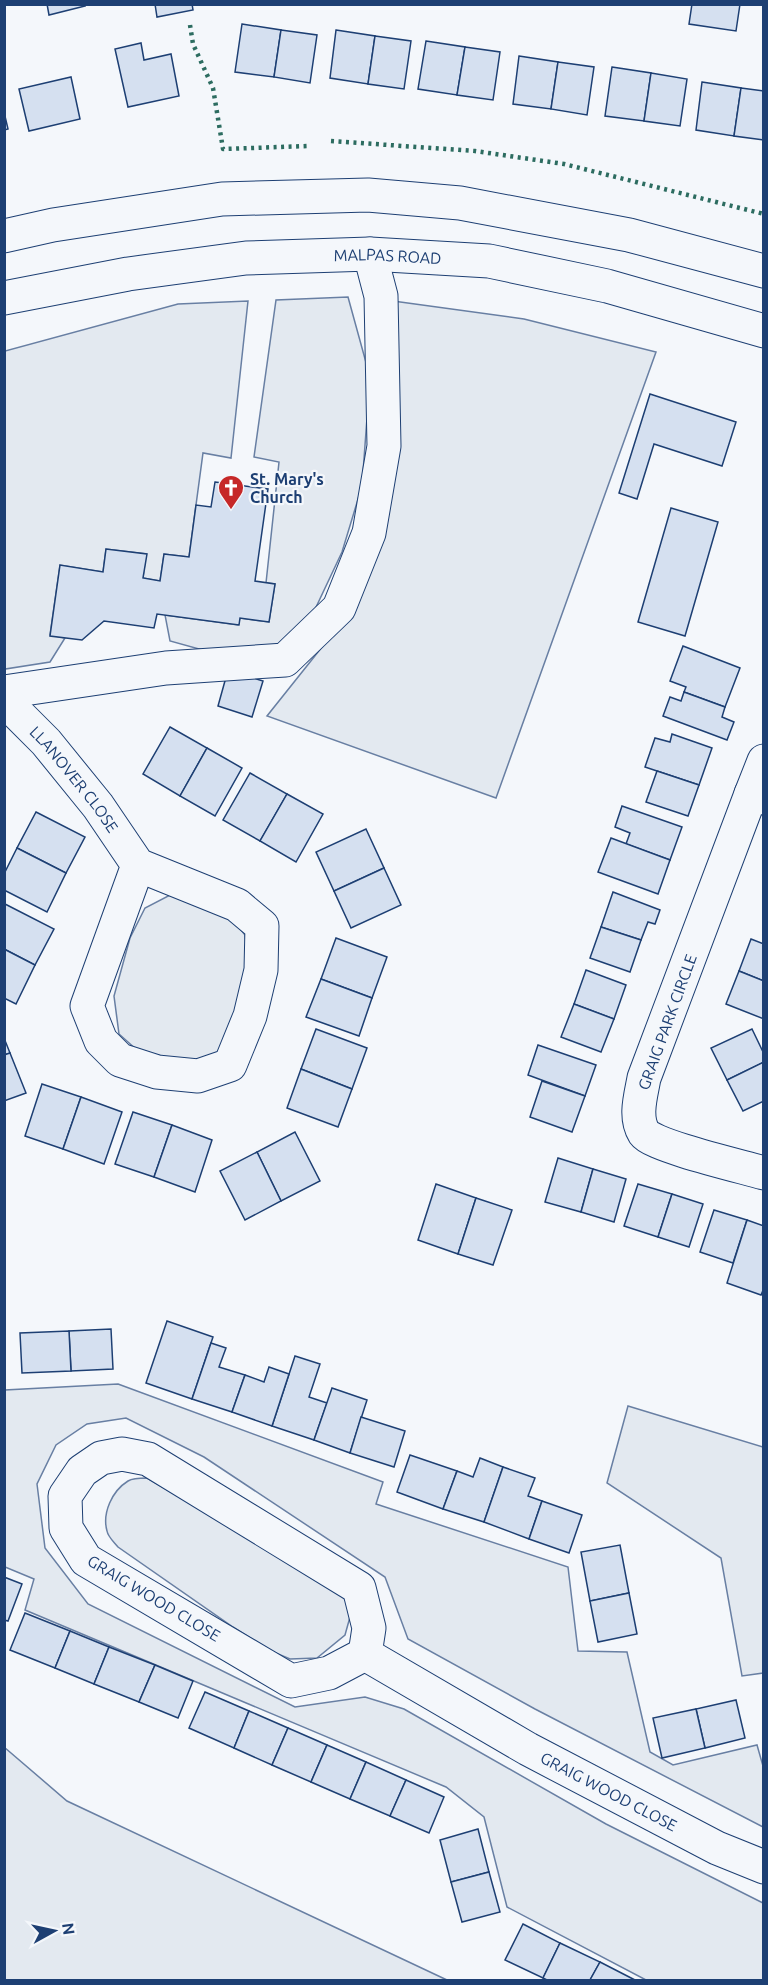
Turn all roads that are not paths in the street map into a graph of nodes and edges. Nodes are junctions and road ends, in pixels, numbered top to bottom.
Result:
1 (4, 236) edge
2 (370, 254) junction
3 (764, 271) edge
4 (4, 298) edge
5 (764, 331) edge
6 (4, 692) edge
7 (4, 700) edge
8 (764, 761) edge
9 (757, 796) edge
10 (138, 865) junction
11 (764, 1173) edge
12 (365, 1654) junction
13 (764, 1867) edge

1 - 3 street
2 - 4 street, MALPAS ROAD
2 - 5 street, MALPAS ROAD
2 - 6 street
7 - 10 street, LLANOVER CLOSE
8 - 9 street, GRAIG PARK CIRCLE
9 - 11 street, GRAIG PARK CIRCLE
10 - 10 street
12 - 12 street, GRAIG WOOD CLOSE
12 - 13 street, GRAIG WOOD CLOSE

